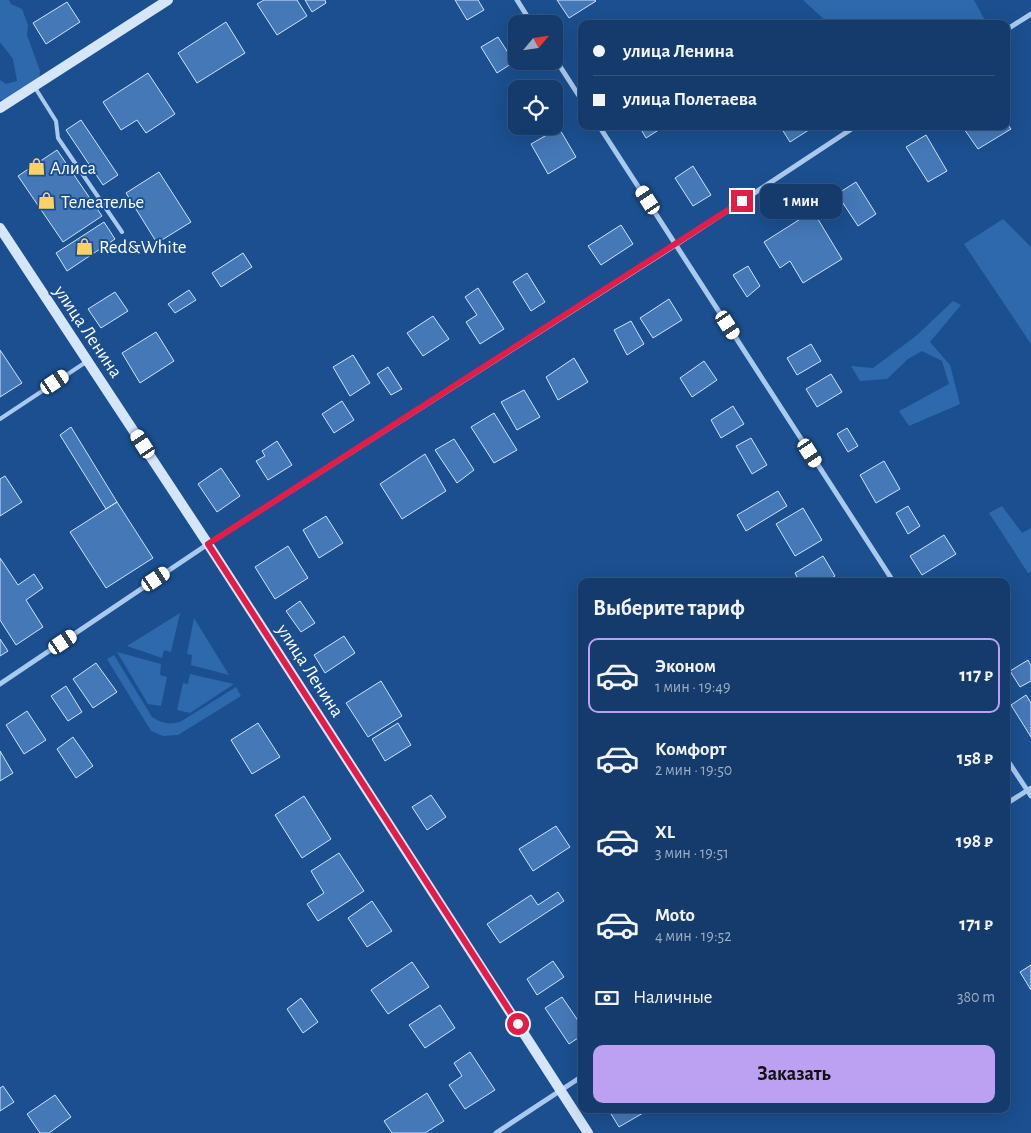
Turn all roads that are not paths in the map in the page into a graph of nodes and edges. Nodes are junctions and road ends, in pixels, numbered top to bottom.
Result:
1 (168, 0) edge
2 (517, 0) edge
3 (1031, 14) edge
4 (526, 15) edge
5 (1010, 27) edge
6 (562, 70) edge
7 (34, 86) junction
8 (578, 94) edge
9 (0, 108) edge
10 (602, 130) edge
11 (850, 130) edge
12 (0, 228) edge
13 (122, 232) dead end
14 (676, 244) junction
15 (88, 361) junction
16 (0, 419) edge
17 (208, 544) junction
18 (891, 578) edge
19 (0, 684) edge
20 (1010, 763) edge
21 (1029, 789) edge
22 (1031, 796) edge
23 (1010, 801) edge
24 (578, 1079) edge
25 (560, 1090) junction
26 (496, 1133) edge
27 (588, 1133) edge

1 - 7 street
2 - 4 street
3 - 5 street
6 - 8 street
7 - 9 street
7 - 13 lane
10 - 14 street
11 - 14 street
12 - 15 street, улица Ленина
14 - 17 street
14 - 18 street
15 - 16 lane
15 - 17 street, улица Ленина
17 - 19 street
17 - 25 street, улица Ленина
20 - 21 street
21 - 22 street
21 - 23 street
24 - 25 street
25 - 26 street
25 - 27 street, улица Ленина

